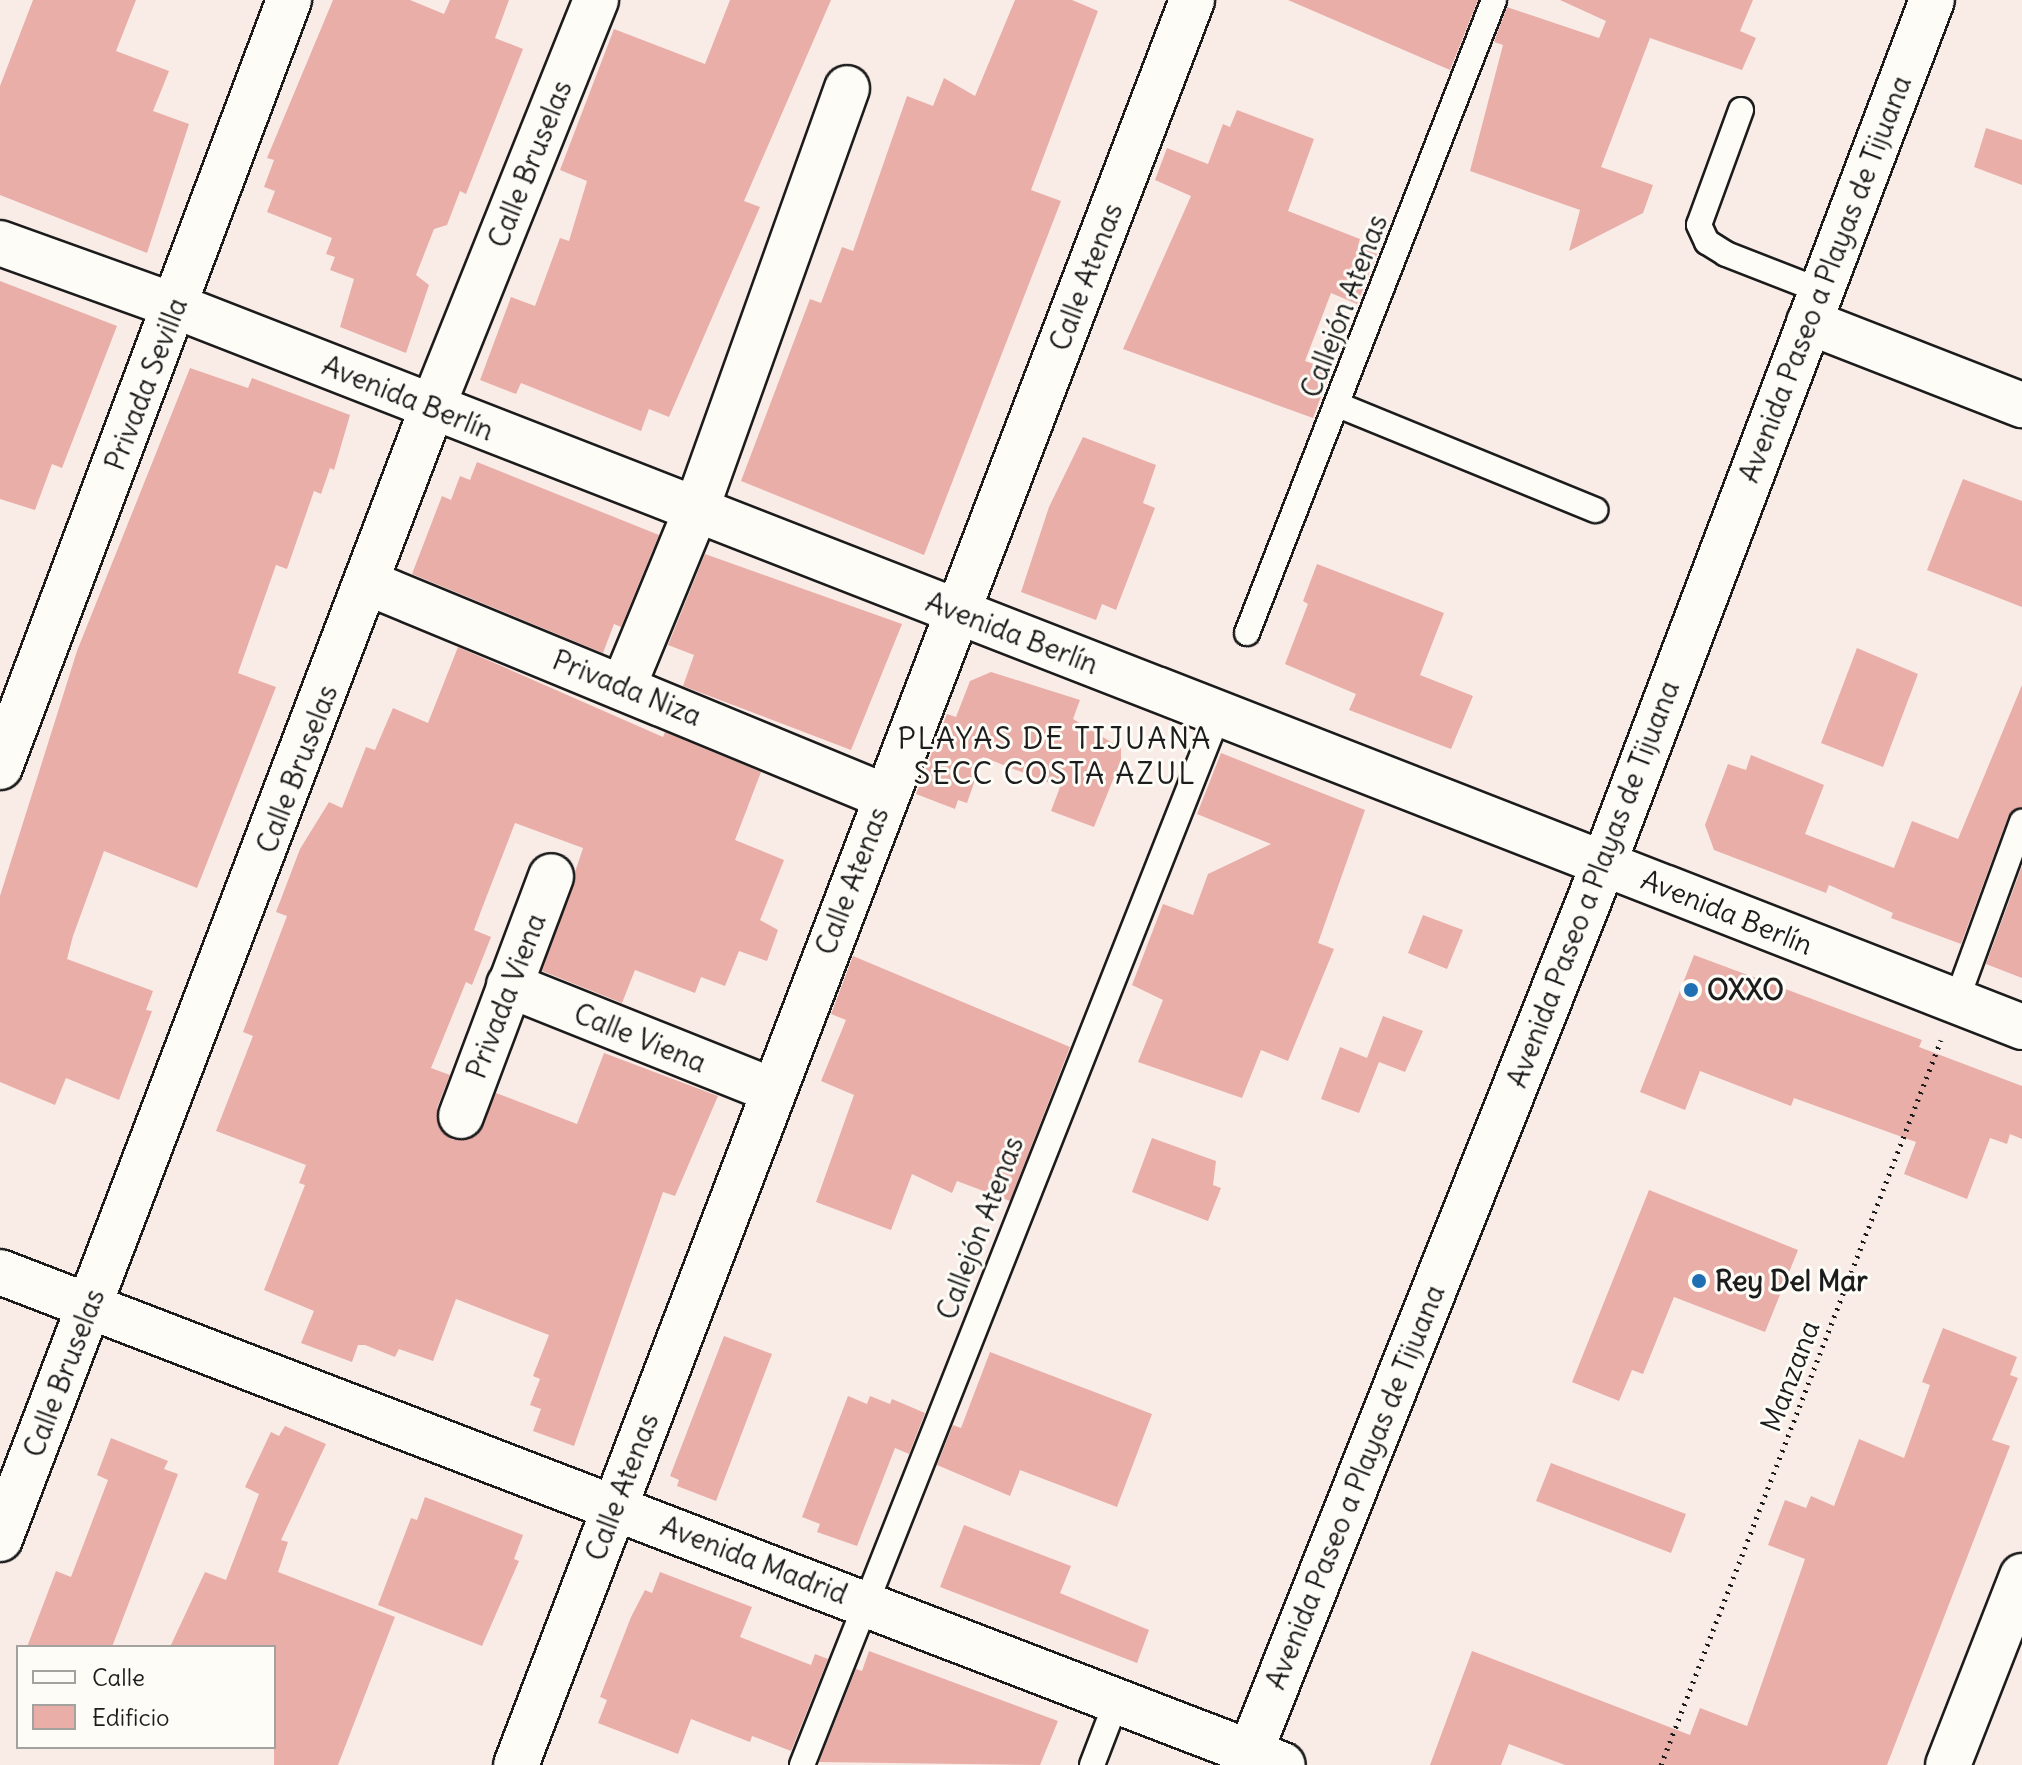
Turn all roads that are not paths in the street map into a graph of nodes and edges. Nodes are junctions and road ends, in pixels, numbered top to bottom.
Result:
1 (289, 0) edge
2 (596, 0) edge
3 (1192, 0) edge
4 (1494, 0) edge
5 (1932, 0) edge
6 (847, 88) dead end
7 (1741, 110) dead end
8 (0, 243) edge
9 (175, 306) junction
10 (1815, 307) junction
11 (1338, 405) junction
12 (2022, 405) edge
13 (432, 408) junction
14 (696, 510) junction
15 (1595, 510) dead end
16 (368, 583) junction
17 (957, 612) junction
18 (1247, 633) dead end
19 (624, 685) junction
20 (1219, 713) junction
21 (0, 767) edge
22 (884, 796) junction
23 (2022, 822) edge
24 (1604, 863) junction
25 (551, 876) dead end
26 (509, 985) junction
27 (1956, 1002) junction
28 (2022, 1027) edge
29 (771, 1090) junction
30 (461, 1116) dead end
31 (0, 1272) edge
32 (90, 1306) junction
33 (615, 1507) junction
34 (0, 1539) edge
35 (2022, 1576) edge
36 (866, 1602) junction
37 (1117, 1700) junction
38 (1259, 1761) edge
39 (516, 1765) edge
40 (802, 1765) edge
41 (1092, 1765) edge
42 (1948, 1765) edge

1 - 9 street, Privada Sevilla
2 - 13 street, Calle Bruselas
3 - 17 street, Calle Atenas
4 - 11 lane, Callejón Atenas
5 - 10 street, Avenida Paseo a Playas de Tijuana
6 - 14 street
7 - 10 lane
8 - 9 street, Avenida Berlín
9 - 13 street, Avenida Berlín
9 - 21 street, Privada Sevilla
10 - 12 street
10 - 24 street, Avenida Paseo a Playas de Tijuana
11 - 15 lane
11 - 18 lane, Callejón Atenas
13 - 14 street, Avenida Berlín
13 - 16 street, Calle Bruselas
14 - 17 street, Avenida Berlín
14 - 19 street
16 - 19 street, Privada Niza
16 - 32 street, Calle Bruselas
17 - 20 street, Avenida Berlín
17 - 22 street, Calle Atenas
19 - 22 street, Privada Niza
20 - 24 street, Avenida Berlín
20 - 36 lane, Callejón Atenas
22 - 29 street, Calle Atenas
23 - 27 lane
24 - 27 street, Avenida Berlín
24 - 38 street, Avenida Paseo a Playas de Tijuana
25 - 26 street, Privada Viena
26 - 29 street, Calle Viena
26 - 30 street, Privada Viena
27 - 28 street, Avenida Berlín
29 - 33 street, Calle Atenas
31 - 32 street, Avenida Madrid
32 - 33 street, Avenida Madrid
32 - 34 street, Calle Bruselas
33 - 36 street, Avenida Madrid
33 - 39 street, Calle Atenas
35 - 42 street
36 - 37 street, Avenida Madrid
36 - 40 lane, Callejón Atenas
37 - 38 street, Avenida Madrid
37 - 41 lane

